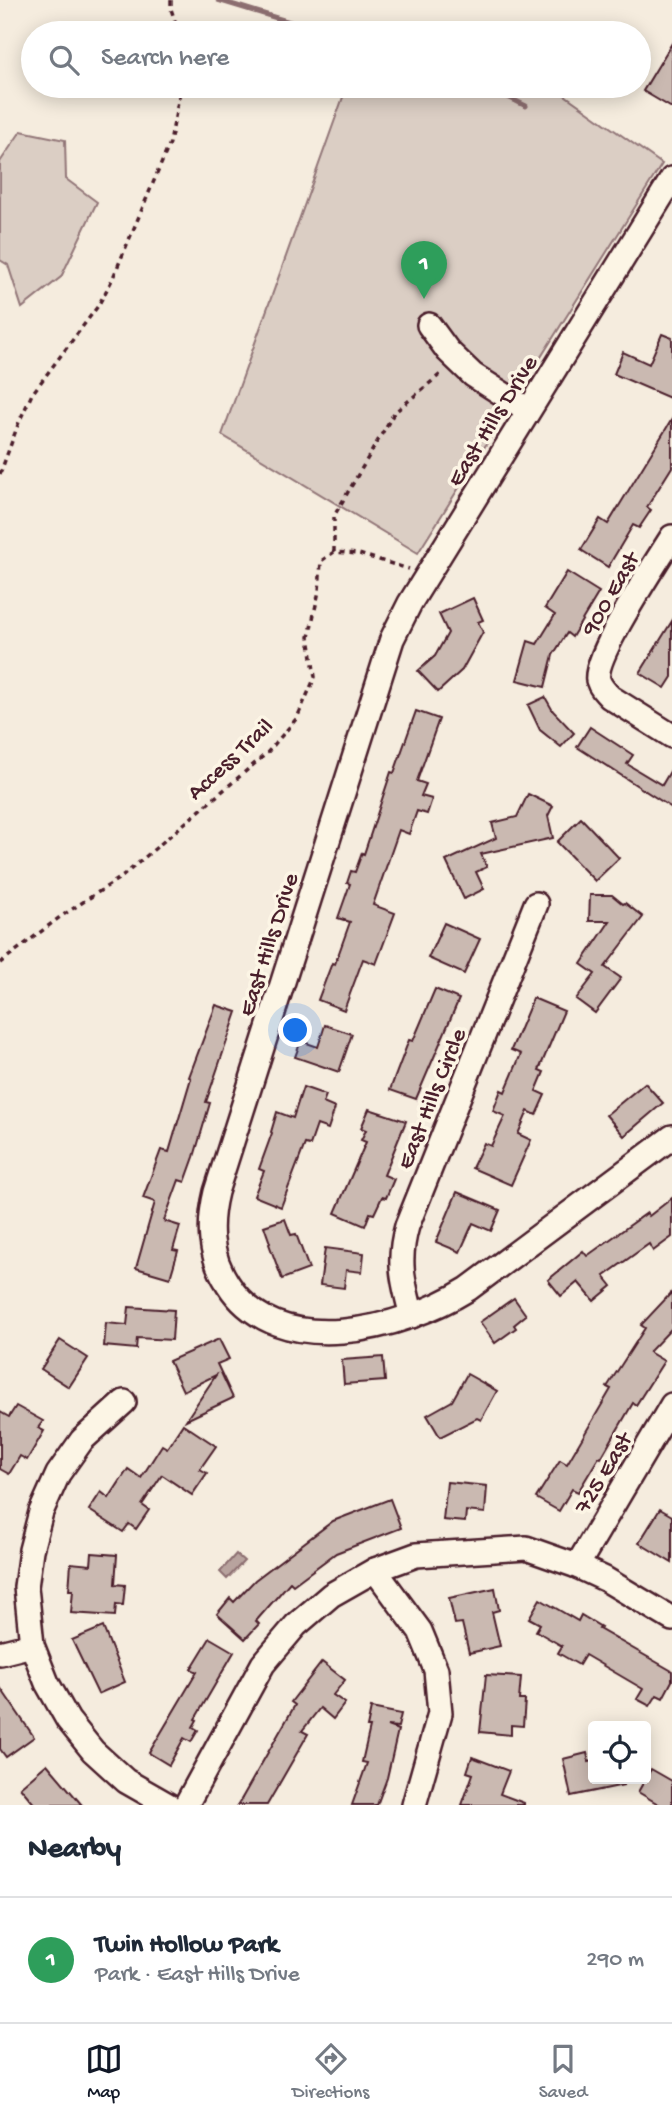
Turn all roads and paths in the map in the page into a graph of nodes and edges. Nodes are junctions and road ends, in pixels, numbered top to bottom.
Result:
1 (171, 0) edge
2 (175, 21) edge
3 (179, 98) edge
4 (672, 179) edge
5 (429, 325) dead end
6 (457, 360) junction
7 (528, 411) junction
8 (0, 474) edge
9 (672, 537) edge
10 (334, 552) junction
11 (428, 574) junction
12 (672, 736) edge
13 (537, 904) dead end
14 (0, 963) edge
15 (672, 1137) edge
16 (412, 1316) junction
17 (124, 1402) dead end
18 (672, 1405) edge
19 (577, 1566) junction
20 (375, 1570) junction
21 (672, 1619) edge
22 (32, 1644) junction
23 (0, 1653) edge
24 (168, 1805) edge
25 (186, 1805) edge
26 (414, 1805) edge

1 - 2 path
3 - 8 path
4 - 7 street, East Hills Drive
5 - 6 street
6 - 7 street
6 - 10 path
7 - 11 street, East Hills Drive
9 - 12 street, 900 East
10 - 11 path
10 - 14 path, Access Trail
11 - 16 street, East Hills Drive
13 - 16 street, East Hills Circle
15 - 16 street, East Hills Drive
17 - 22 street
18 - 19 street, 725 East
19 - 20 street
19 - 21 street
20 - 25 street
20 - 26 street
22 - 23 street
22 - 24 street

